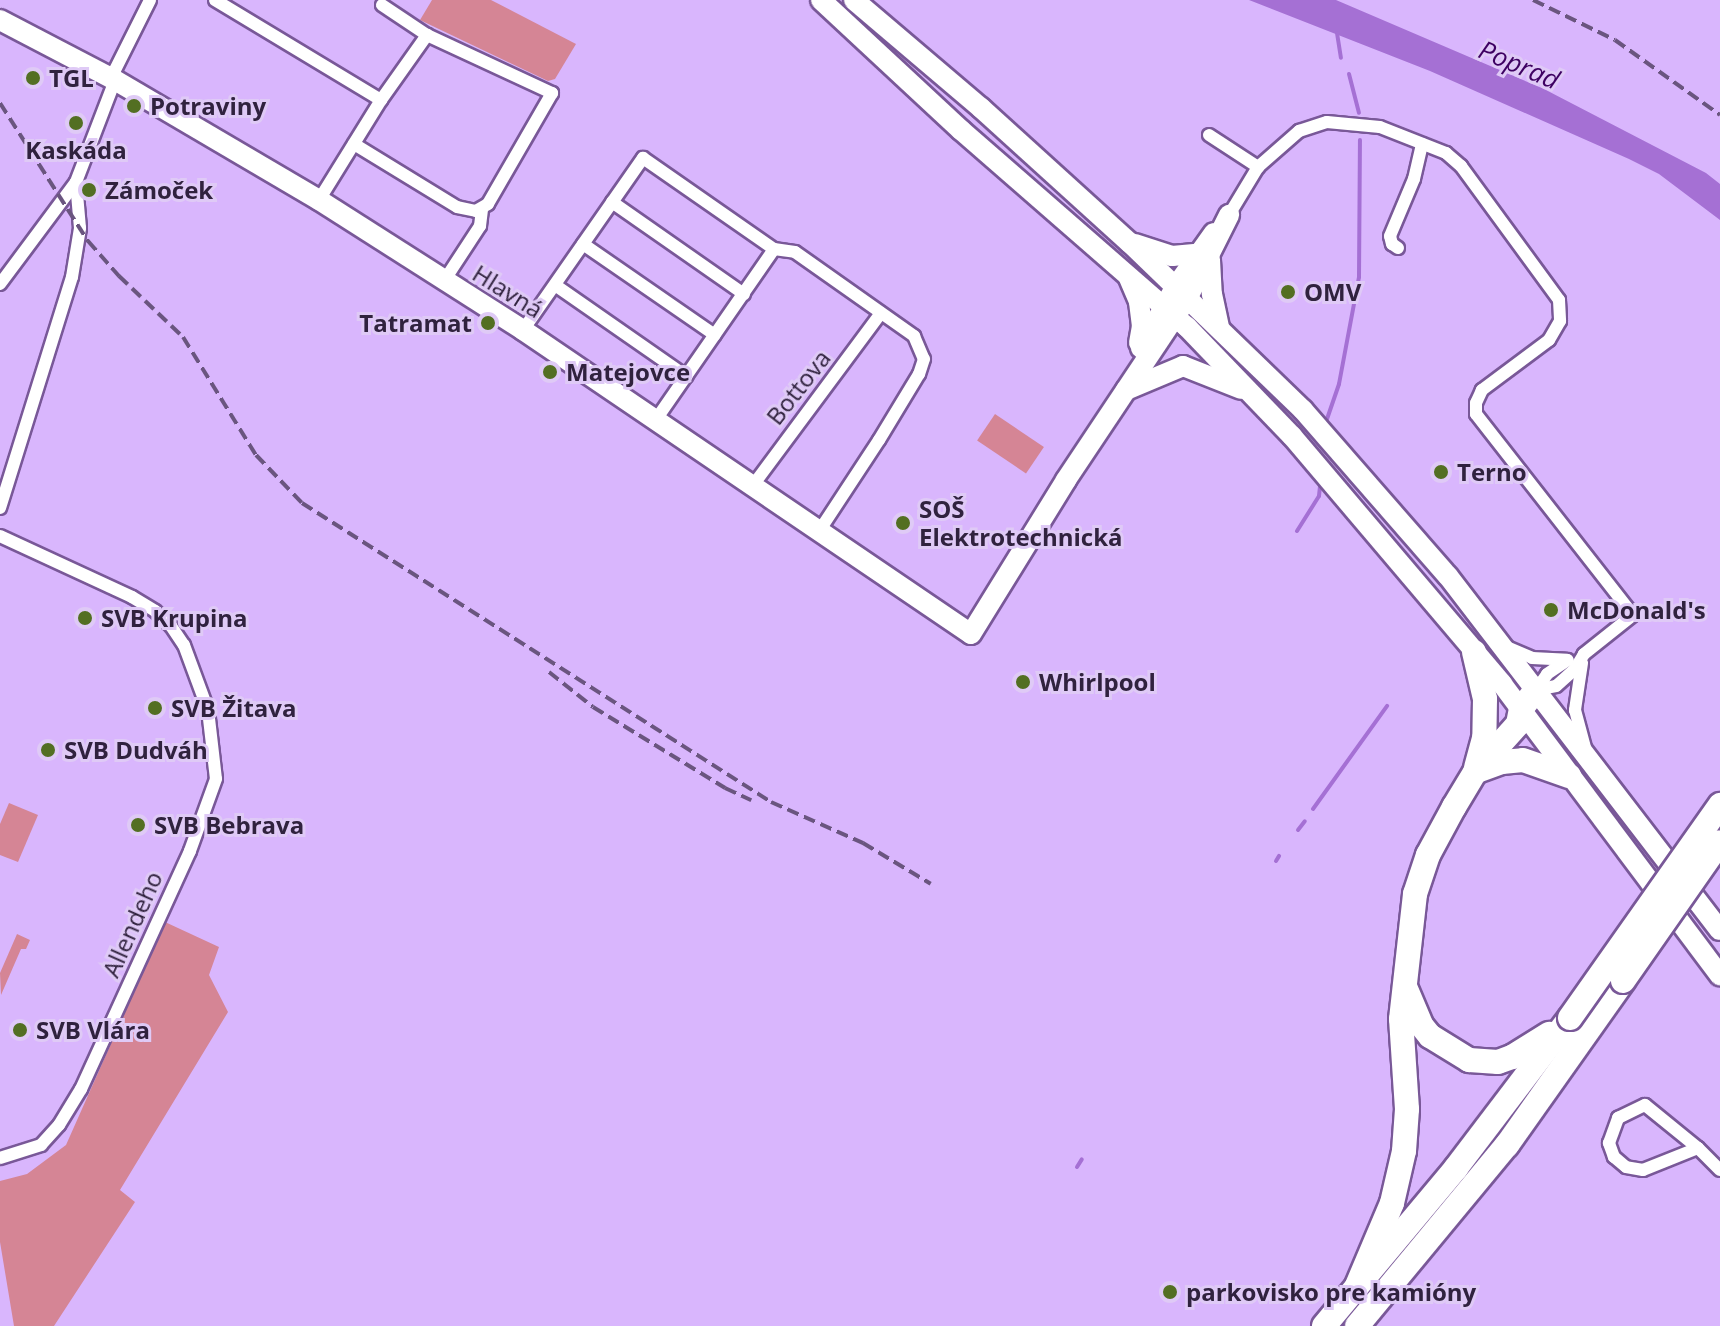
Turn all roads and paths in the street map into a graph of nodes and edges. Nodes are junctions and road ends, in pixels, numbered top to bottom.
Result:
1 (150, 0) edge
2 (215, 0) edge
3 (821, 0) edge
4 (854, 0) edge
5 (382, 5) dead end
6 (0, 20) edge
7 (427, 35) junction
8 (113, 84) junction
9 (381, 100) junction
10 (1209, 135) dead end
11 (354, 144) junction
12 (1422, 144) junction
13 (1258, 167) junction
14 (76, 182) junction
15 (319, 200) junction
16 (612, 202) junction
17 (482, 209) junction
18 (1229, 215) joint
19 (1130, 243) junction
20 (583, 244) junction
21 (1398, 248) dead end
22 (774, 249) junction
23 (1204, 257) junction
24 (1127, 274) junction
25 (444, 281) junction
26 (0, 284) edge
27 (555, 285) junction
28 (1182, 292) junction
29 (744, 294) junction
30 (1170, 311) junction
31 (881, 313) junction
32 (1219, 326) junction
33 (523, 330) junction
34 (715, 335) junction
35 (1137, 357) junction
36 (686, 376) junction
37 (1126, 390) junction
38 (1253, 395) junction
39 (655, 421) junction
40 (751, 488) junction
41 (0, 508) edge
42 (818, 533) junction
43 (0, 536) edge
44 (1501, 644) junction
45 (1474, 652) junction
46 (1584, 654) junction
47 (1567, 660) junction
48 (1529, 700) junction
49 (1484, 738) junction
50 (1590, 761) junction
51 (1475, 772) junction
52 (1569, 776) junction
53 (1720, 805) edge
54 (1720, 842) edge
55 (1720, 930) edge
56 (1405, 975) junction
57 (1720, 975) edge
58 (1570, 1018) junction
59 (1698, 1148) junction
60 (0, 1158) edge
61 (1720, 1170) edge
62 (1356, 1288) junction
63 (1324, 1326) edge
64 (1357, 1326) edge

1 - 8 street
2 - 9 street
3 - 24 main road
4 - 19 main road
5 - 7 street
6 - 8 main road, Hlavná
7 - 9 street
7 - 17 street
8 - 14 street
8 - 15 main road, Hlavná
9 - 11 street
10 - 13 street
11 - 15 street
11 - 17 street
12 - 13 street
12 - 21 street
12 - 46 street
13 - 18 street
14 - 26 street
14 - 41 street
15 - 25 main road, Hlavná
16 - 20 street
16 - 22 street
16 - 29 street
17 - 25 street
18 - 23 main road
19 - 23 main road
19 - 28 main road
20 - 27 street
20 - 34 street
22 - 29 street
22 - 31 street
23 - 28 main road
23 - 32 main road
24 - 30 main road
24 - 35 main road
25 - 33 main road, Hlavná
27 - 33 street
27 - 36 street
28 - 30 main road
28 - 32 main road
29 - 34 street
30 - 35 main road
30 - 37 main road
30 - 38 main road
31 - 40 street, Bottova
31 - 42 street
32 - 44 main road
33 - 39 main road, Hlavná
34 - 36 street
35 - 37 main road
36 - 39 street
37 - 38 main road
37 - 42 main road, Hlavná
38 - 45 main road
39 - 40 main road, Hlavná
40 - 42 main road, Hlavná
43 - 60 street, Allendeho
44 - 47 street
44 - 48 main road
45 - 48 main road
45 - 49 highway
46 - 47 street
46 - 48 street
46 - 50 street
47 - 48 street
48 - 49 highway
48 - 50 main road
48 - 51 highway
48 - 52 main road
49 - 51 highway
50 - 55 main road
51 - 52 highway
51 - 56 highway
52 - 57 main road
53 - 58 highway, bridge
54 - 64 highway, bridge
56 - 58 highway
56 - 62 highway
58 - 62 highway
59 - 59 street
59 - 61 street
62 - 63 highway

